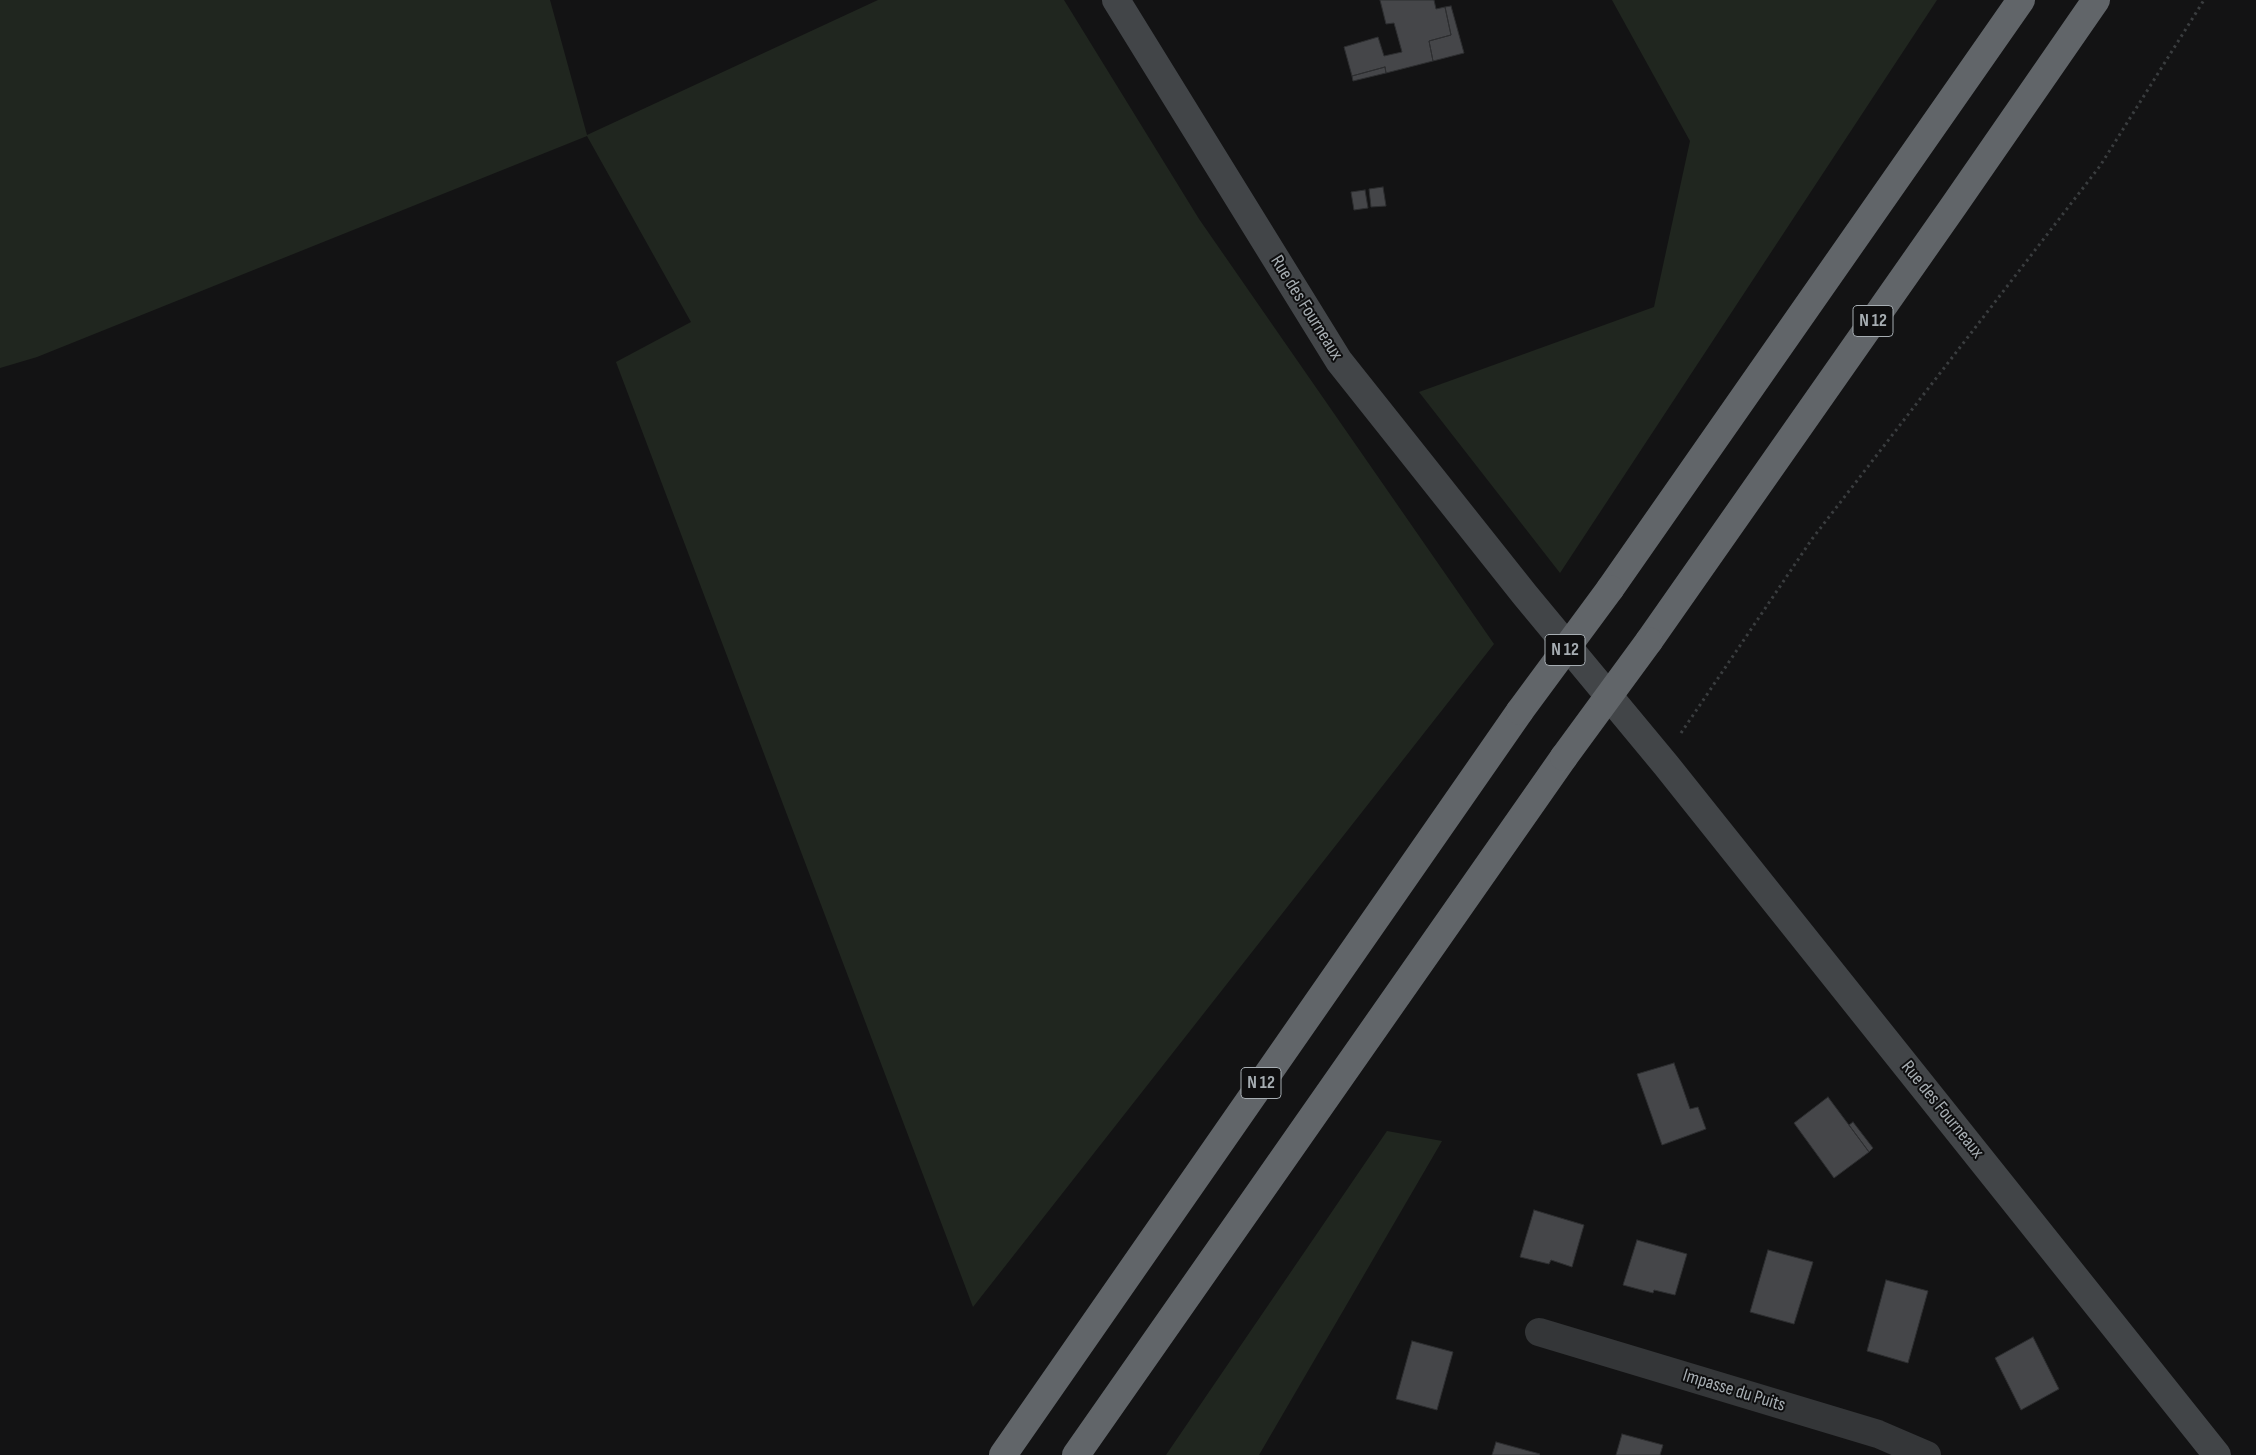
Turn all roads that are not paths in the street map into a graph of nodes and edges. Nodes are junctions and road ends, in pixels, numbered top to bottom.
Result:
1 (1116, 0) edge
2 (2021, 0) edge
3 (2096, 0) edge
4 (1539, 1332) dead end
5 (1003, 1455) edge
6 (1076, 1455) edge
7 (1927, 1455) edge
8 (2217, 1455) edge

1 - 8 street, Rue des Fourneaux
2 - 5 highway, N 12, bridge
3 - 6 highway, N 12, bridge
4 - 7 street, Impasse du Puits

